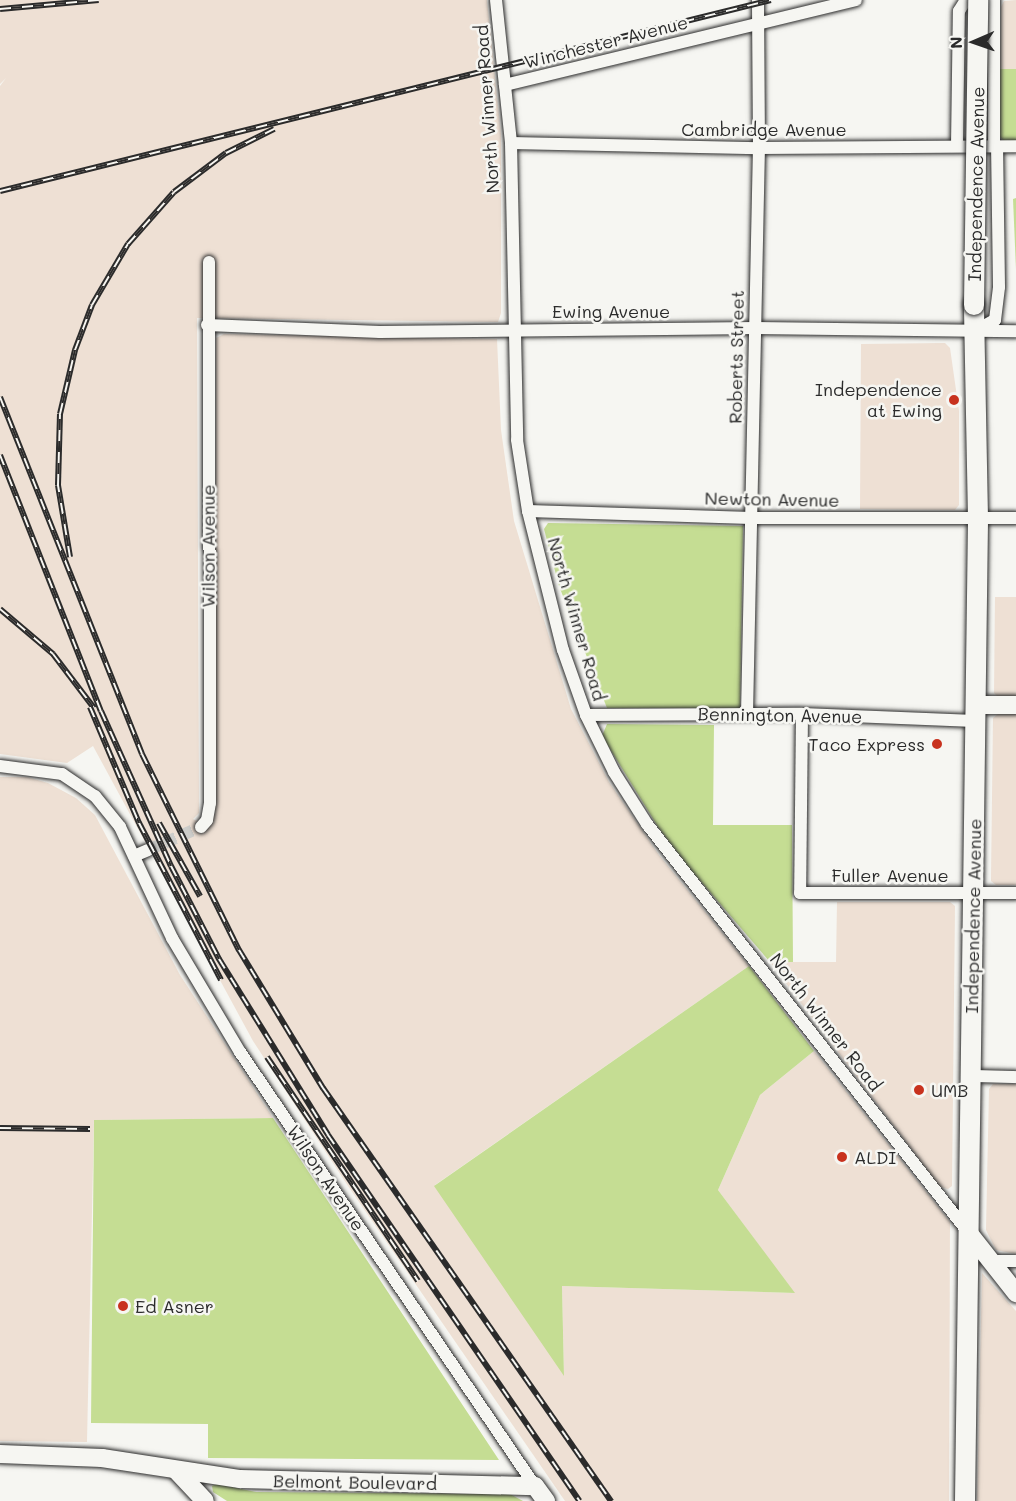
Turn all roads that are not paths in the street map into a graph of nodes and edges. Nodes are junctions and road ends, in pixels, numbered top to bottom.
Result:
1 (496, 0) edge
2 (758, 0) edge
3 (856, 0) edge
4 (966, 0) edge
5 (978, 0) edge
6 (994, 0) edge
7 (760, 23) junction
8 (505, 85) junction
9 (511, 143) junction
10 (995, 146) junction
11 (1016, 146) edge
12 (957, 147) junction
13 (759, 148) junction
14 (209, 262) dead end
15 (207, 325) junction
16 (754, 328) junction
17 (514, 330) junction
18 (1016, 331) edge
19 (974, 332) junction
20 (528, 512) junction
21 (751, 518) junction
22 (978, 518) junction
23 (1016, 518) edge
24 (1016, 705) edge
25 (975, 713) junction
26 (747, 714) junction
27 (802, 714) junction
28 (586, 715) junction
29 (0, 766) edge
30 (201, 826) dead end
31 (148, 850) tunnel mouth
32 (134, 856) junction
33 (974, 893) junction
34 (1016, 893) edge
35 (971, 1076) junction
36 (1016, 1077) edge
37 (968, 1232) junction
38 (991, 1261) junction
39 (1016, 1261) edge
40 (1016, 1293) edge
41 (0, 1454) edge
42 (176, 1470) junction
43 (540, 1494) edge
44 (205, 1501) edge
45 (965, 1501) edge

1 - 8 street, North Winner Road
2 - 7 street, Roberts Street
3 - 7 street, Winchester Avenue
4 - 12 street
5 - 19 main road, Independence Avenue, bridge
6 - 10 street, Independence Avenue
7 - 8 street, Winchester Avenue
7 - 13 street, Roberts Street
8 - 9 street, North Winner Road
9 - 13 street, Cambridge Avenue
9 - 17 street, North Winner Road
10 - 11 street, Cambridge Avenue
10 - 12 street, Cambridge Avenue
10 - 19 street, Independence Avenue
12 - 13 street, Cambridge Avenue
13 - 16 street, Roberts Street
14 - 15 street, Wilson Avenue
15 - 17 street, Ewing Avenue
15 - 30 street, Wilson Avenue
16 - 17 street, Ewing Avenue
16 - 19 street, Ewing Avenue
16 - 21 street, Roberts Street
17 - 20 street, North Winner Road
18 - 19 street, Ewing Avenue
19 - 22 main road, Independence Avenue
20 - 21 street, Newton Avenue
20 - 28 street, North Winner Road
21 - 22 street, Newton Avenue
21 - 26 street, Roberts Street
22 - 23 street, Newton Avenue
22 - 25 main road, Independence Avenue
24 - 25 main road, Bennington Avenue
25 - 27 street, Bennington Avenue
25 - 33 main road, Independence Avenue
26 - 27 street, Bennington Avenue
26 - 28 street, Bennington Avenue
27 - 33 street, Fuller Avenue
28 - 37 street, North Winner Road
29 - 32 street
31 - 32 street
32 - 43 street, Wilson Avenue
33 - 34 street, Fuller Avenue
33 - 35 main road, Independence Avenue
35 - 36 street
35 - 37 main road, Independence Avenue
37 - 38 main road
37 - 45 main road, Independence Avenue
38 - 39 street
38 - 40 main road
41 - 42 main road, Belmont Boulevard
42 - 43 main road, Belmont Boulevard
42 - 44 main road

